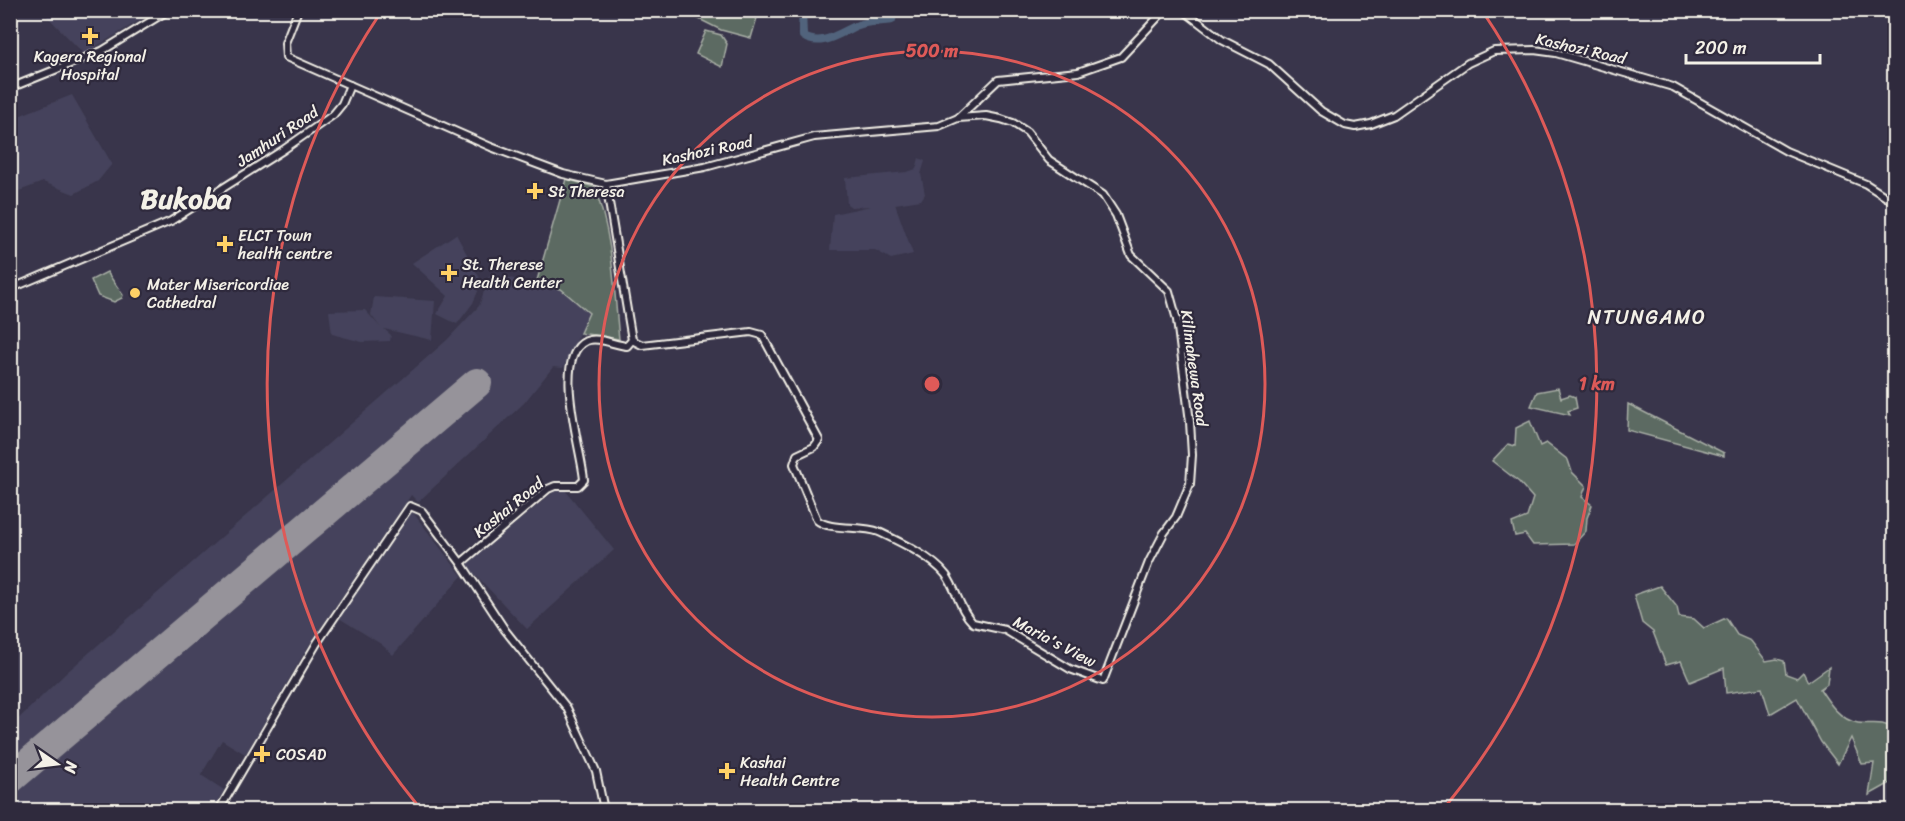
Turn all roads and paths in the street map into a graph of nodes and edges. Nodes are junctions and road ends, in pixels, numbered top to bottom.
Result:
1 (169, 10) edge
2 (298, 10) edge
3 (1167, 10) edge
4 (1183, 10) edge
5 (350, 85) junction
6 (10, 88) edge
7 (958, 118) junction
8 (606, 184) junction
9 (1894, 202) edge
10 (10, 289) edge
11 (632, 340) junction
12 (461, 562) junction
13 (1103, 681) joint
14 (219, 810) edge
15 (604, 810) edge

1 - 6 street
2 - 5 street, Kashozi Road
3 - 7 street, Kashozi Road
4 - 9 street, Kashozi Road
5 - 8 street, Kashozi Road
5 - 10 street, Jamhuri Road
7 - 8 street, Kashozi Road
7 - 13 street, Kilimahewa Road
8 - 11 street
11 - 12 street, Kashai Road
11 - 13 street, Maria's View
12 - 14 street
12 - 15 street

